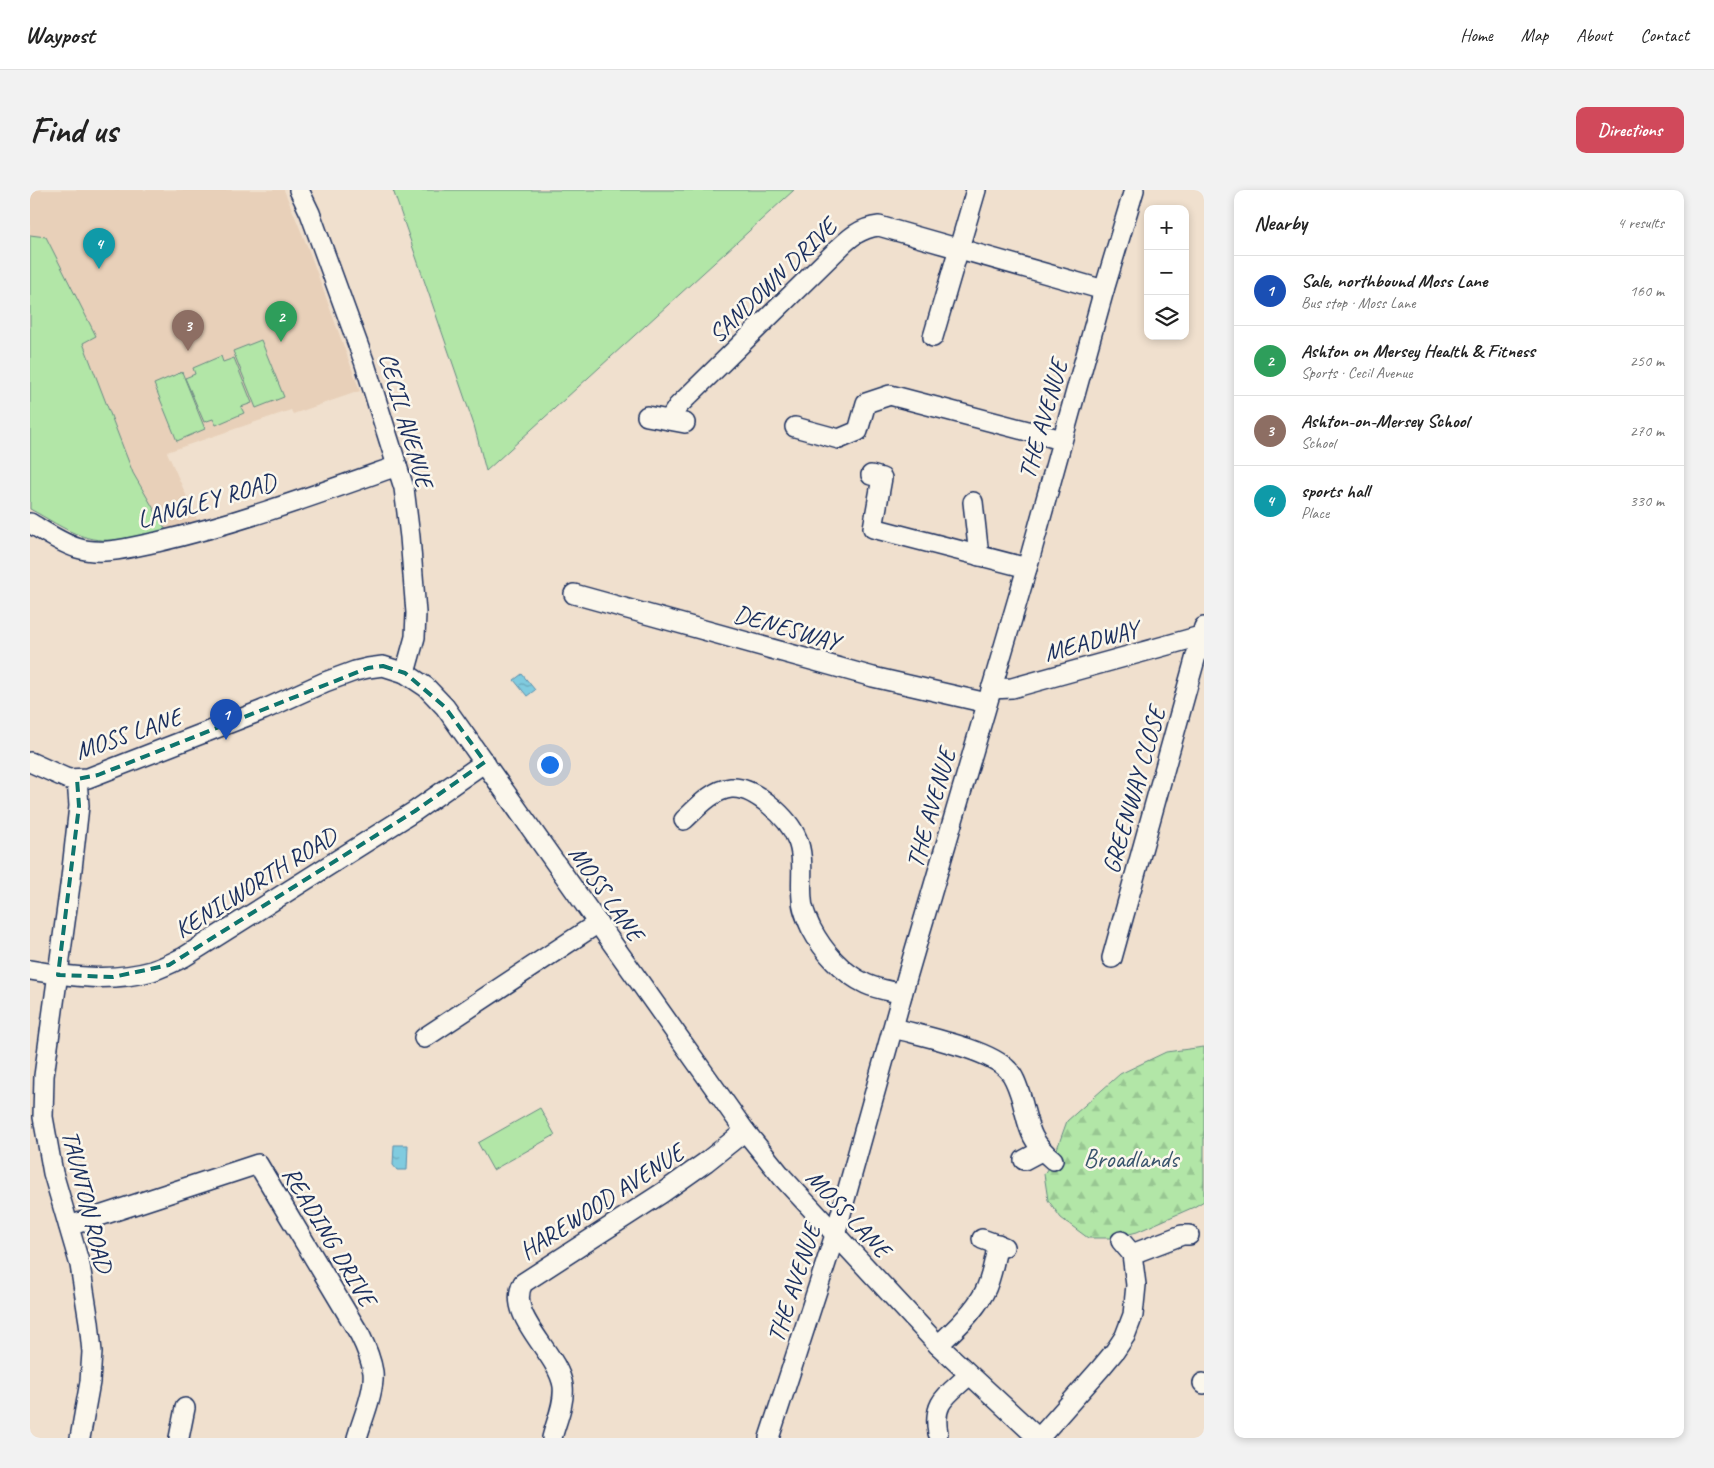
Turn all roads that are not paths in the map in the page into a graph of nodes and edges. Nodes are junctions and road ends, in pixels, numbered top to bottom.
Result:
1 (299, 190) edge
2 (976, 190) edge
3 (1134, 190) edge
4 (960, 248) junction
5 (1104, 290) junction
6 (933, 337) dead end
7 (647, 416) dead end
8 (795, 426) dead end
9 (1062, 440) junction
10 (396, 466) junction
11 (871, 475) dead end
12 (973, 502) dead end
13 (30, 524) edge
14 (979, 556) junction
15 (1027, 568) junction
16 (574, 594) dead end
17 (1203, 632) edge
18 (405, 673) junction
19 (989, 696) junction
20 (30, 762) edge
21 (485, 762) junction
22 (77, 779) junction
23 (684, 820) dead end
24 (598, 923) junction
25 (1112, 958) dead end
26 (30, 970) edge
27 (58, 975) junction
28 (902, 994) junction
29 (894, 1028) junction
30 (424, 1038) dead end
31 (745, 1131) junction
32 (1024, 1160) dead end
33 (69, 1226) junction
34 (1189, 1234) dead end
35 (835, 1235) junction
36 (995, 1243) dead end
37 (938, 1345) junction
38 (969, 1374) junction
39 (186, 1408) dead end
40 (938, 1433) dead end
41 (80, 1438) edge
42 (179, 1438) edge
43 (356, 1438) edge
44 (552, 1438) edge
45 (769, 1438) edge
46 (1038, 1438) edge

1 - 10 street, CECIL AVENUE
2 - 4 street
3 - 5 street, THE AVENUE
4 - 5 street, SANDOWN DRIVE
4 - 6 street
4 - 7 street, SANDOWN DRIVE
5 - 9 street, THE AVENUE
8 - 9 street
9 - 15 street, THE AVENUE
10 - 13 street, LANGLEY ROAD
10 - 18 street, CECIL AVENUE
11 - 14 street
12 - 14 street
14 - 15 street
15 - 19 street, THE AVENUE
16 - 19 street, DENESWAY
17 - 19 street, MEADWAY
17 - 25 street, GREENWAY CLOSE
18 - 21 street, MOSS LANE
18 - 22 street, MOSS LANE
19 - 28 street, THE AVENUE
20 - 22 street, MOSS LANE
21 - 24 street, MOSS LANE
21 - 27 street, KENILWORTH ROAD
22 - 27 street, TAUNTON ROAD
23 - 28 street
24 - 30 street
24 - 31 street, MOSS LANE
26 - 27 street, KENILWORTH ROAD
27 - 33 street, TAUNTON ROAD
28 - 29 street, THE AVENUE
29 - 32 street
29 - 35 street, THE AVENUE
31 - 35 street, MOSS LANE
31 - 44 street, HAREWOOD AVENUE
33 - 41 street, TAUNTON ROAD
33 - 43 street, READING DRIVE
34 - 46 street
35 - 37 street, MOSS LANE
35 - 45 street, THE AVENUE
36 - 37 street
37 - 38 street, MOSS LANE
38 - 40 street
38 - 46 street, MOSS LANE
39 - 42 street

